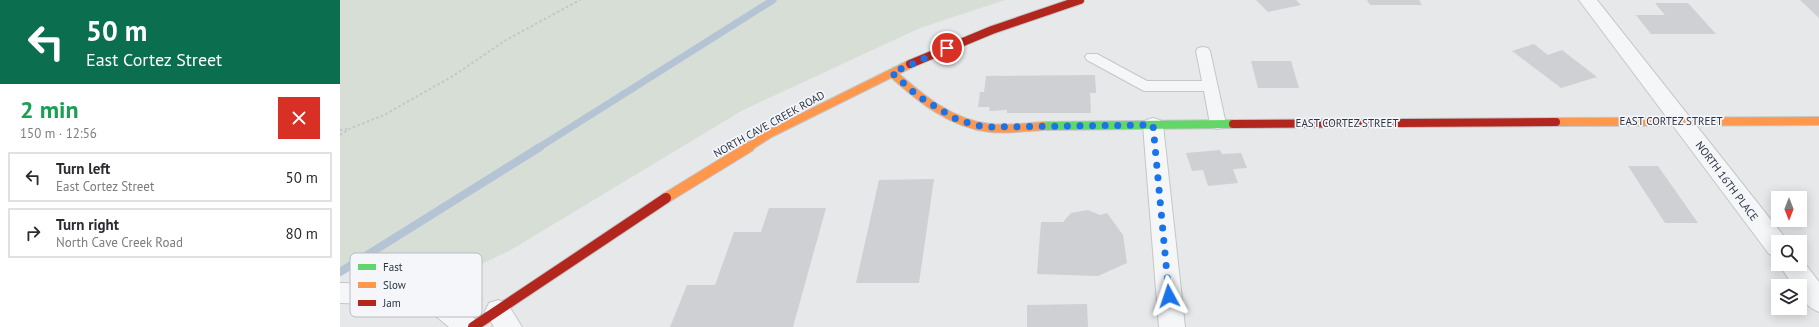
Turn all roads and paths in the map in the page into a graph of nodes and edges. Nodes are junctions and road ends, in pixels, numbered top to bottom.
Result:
1 (580, 0) edge
2 (1080, 0) edge
3 (1588, 0) edge
4 (1203, 51) dead end
5 (1092, 57) dead end
6 (892, 73) junction
7 (1210, 86) junction
8 (1819, 121) edge
9 (1682, 122) junction
10 (1218, 124) junction
11 (1153, 125) junction
12 (349, 129) junction
13 (340, 130) edge
14 (340, 135) edge
15 (1771, 238) edge
16 (1796, 271) edge
17 (340, 293) edge
18 (350, 293) edge
19 (1819, 301) edge
20 (455, 317) edge
21 (504, 319) edge
22 (467, 327) edge
23 (473, 327) edge
24 (1172, 327) edge

1 - 12 path
2 - 6 street, NORTH CAVE CREEK ROAD
3 - 9 street, NORTH 16TH PLACE
4 - 7 lane
5 - 7 lane
6 - 11 street, EAST CORTEZ STREET
6 - 21 street, NORTH CAVE CREEK ROAD
7 - 10 lane
8 - 9 street, EAST CORTEZ STREET
9 - 10 street, EAST CORTEZ STREET
9 - 15 street, NORTH 16TH PLACE
10 - 11 street, EAST CORTEZ STREET
11 - 24 street
12 - 13 path
12 - 14 path
16 - 19 street
17 - 18 street
20 - 22 street
21 - 23 street, NORTH CAVE CREEK ROAD

